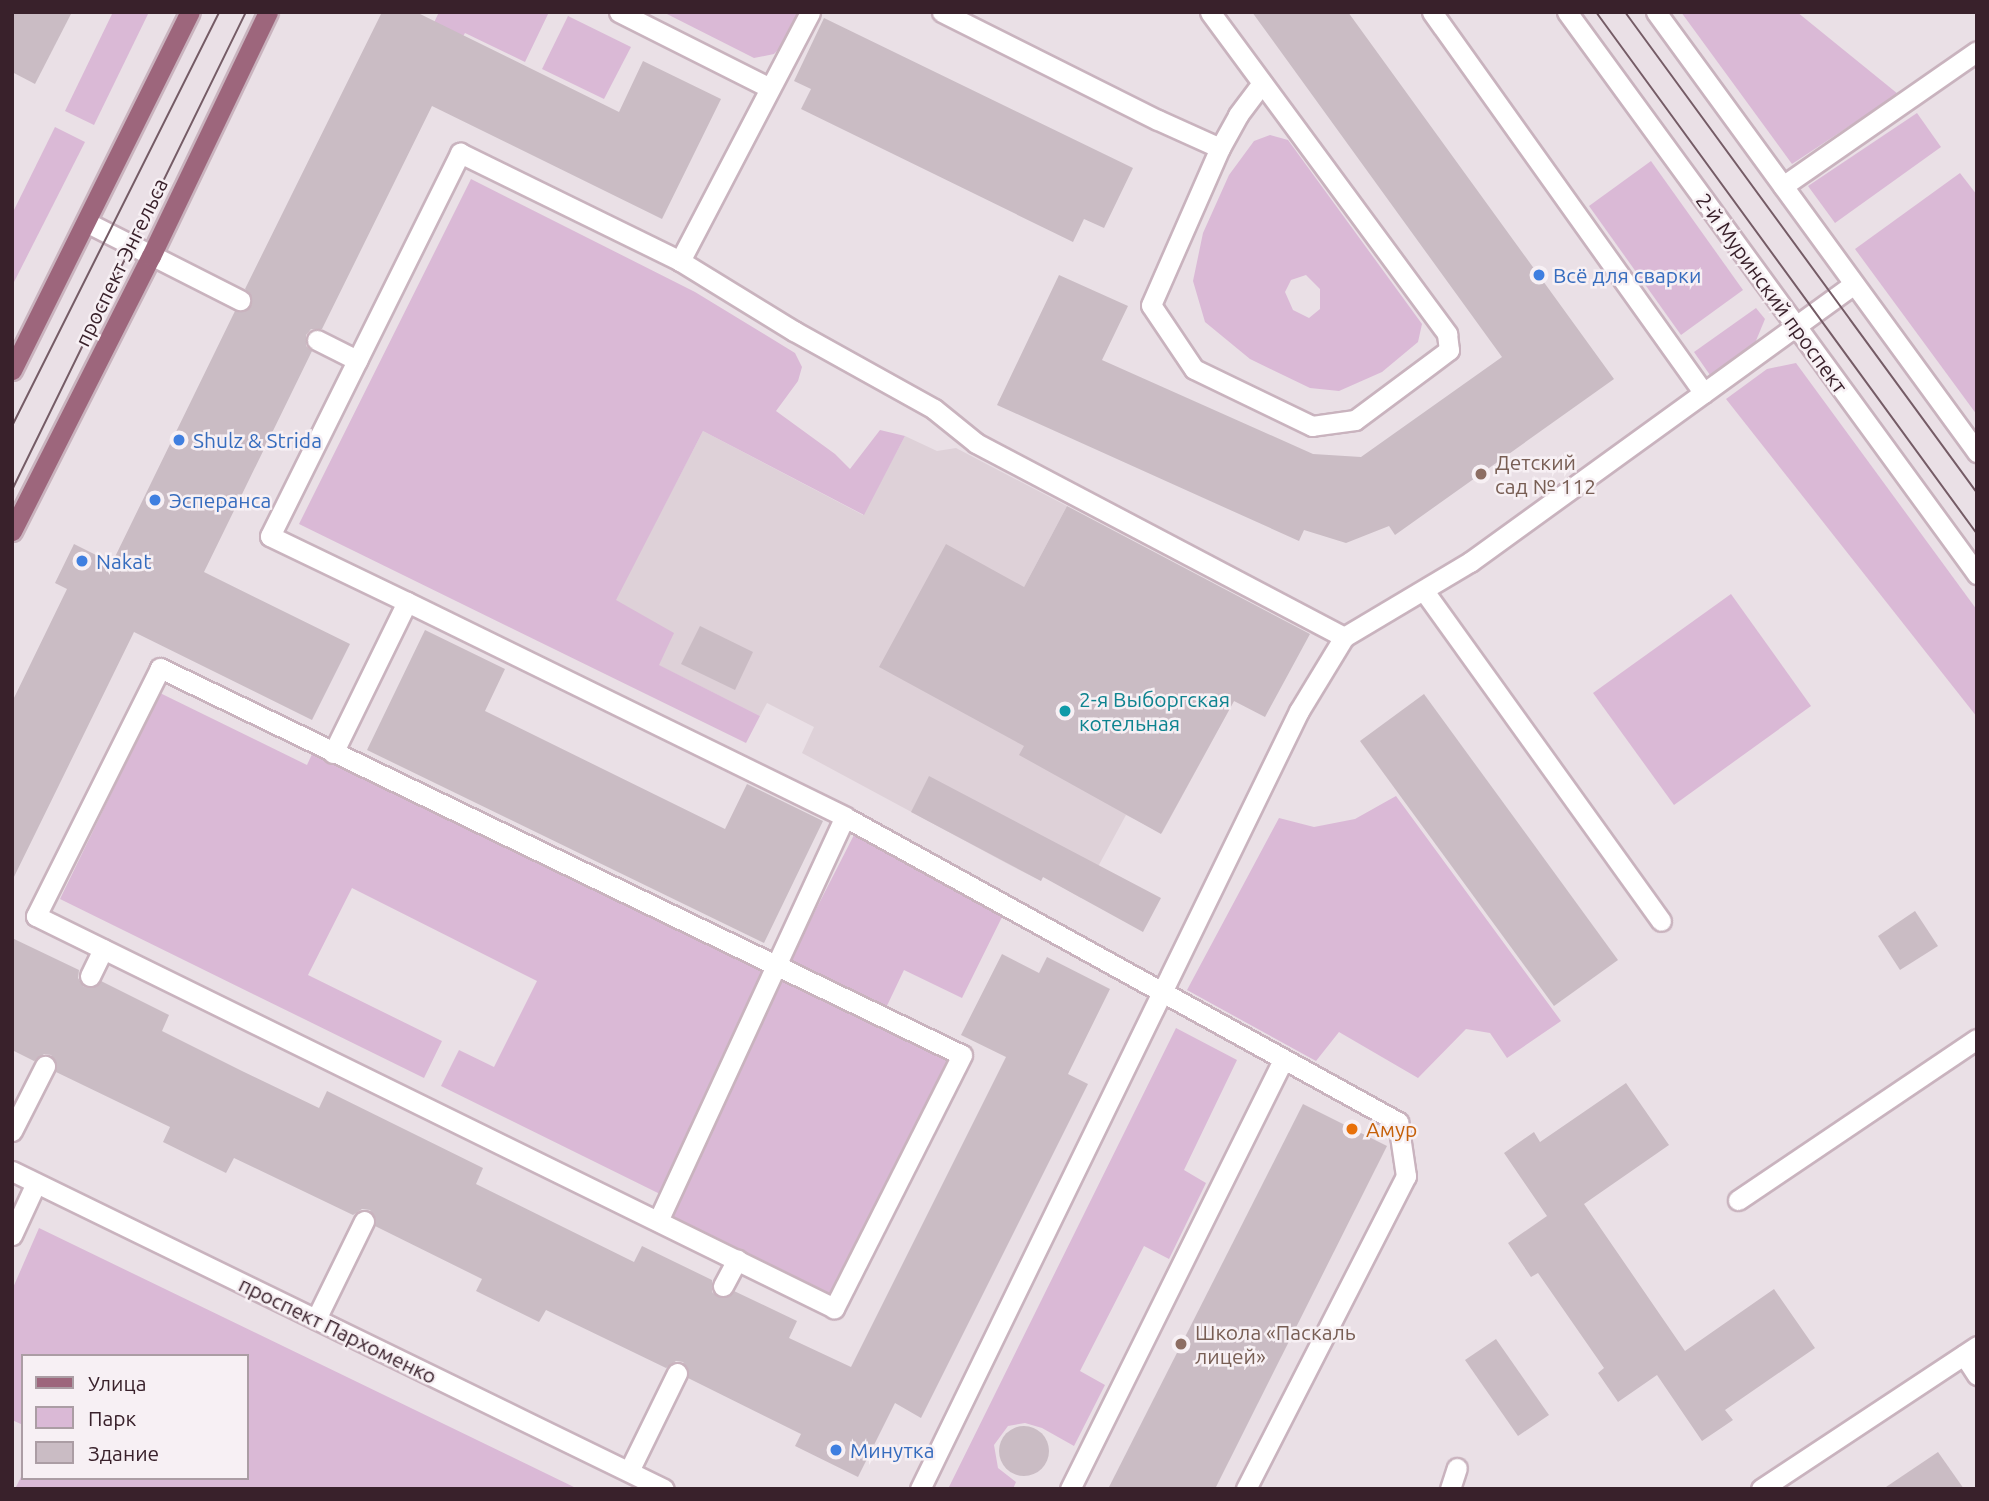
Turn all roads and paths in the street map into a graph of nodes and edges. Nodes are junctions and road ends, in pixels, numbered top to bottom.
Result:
1 (190, 12) edge
2 (268, 12) edge
3 (619, 12) edge
4 (810, 12) edge
5 (942, 12) edge
6 (1210, 12) edge
7 (1432, 12) edge
8 (1567, 12) edge
9 (1656, 12) edge
10 (1977, 51) edge
11 (1262, 83) junction
12 (770, 88) junction
13 (1220, 148) junction
14 (1783, 186) junction
15 (86, 222) junction
16 (150, 256) junction
17 (680, 261) junction
18 (1854, 284) junction
19 (240, 300) dead end
20 (1796, 326) junction
21 (317, 340) dead end
22 (357, 360) junction
23 (12, 370) edge
24 (1704, 393) junction
25 (1977, 452) edge
26 (12, 531) edge
27 (1977, 574) edge
28 (1424, 591) junction
29 (407, 602) junction
30 (1344, 637) junction
31 (333, 752) junction
32 (845, 817) junction
33 (1661, 921) dead end
34 (103, 949) junction
35 (776, 965) junction
36 (90, 976) dead end
37 (1163, 992) junction
38 (1977, 1039) edge
39 (1283, 1060) junction
40 (45, 1066) dead end
41 (12, 1131) edge
42 (12, 1171) edge
43 (36, 1183) junction
44 (1738, 1200) dead end
45 (364, 1221) dead end
46 (658, 1221) junction
47 (12, 1235) edge
48 (737, 1260) junction
49 (723, 1286) dead end
50 (316, 1319) junction
51 (1970, 1350) edge
52 (677, 1373) dead end
53 (1977, 1375) edge
54 (1457, 1468) dead end
55 (629, 1471) junction
56 (664, 1489) edge
57 (920, 1489) edge
58 (1070, 1489) edge
59 (1246, 1489) edge
60 (1450, 1489) edge
61 (1761, 1489) edge

1 - 15 main road
2 - 16 main road, проспект Энгельса
3 - 12 main road
4 - 12 main road
5 - 13 main road
6 - 11 main road
7 - 24 main road
8 - 20 main road, 2-й Муринский проспект
9 - 14 main road
10 - 14 main road
11 - 13 main road
11 - 13 main road
12 - 17 main road
14 - 18 main road
15 - 16 main road
15 - 23 main road
16 - 19 main road
16 - 26 main road, проспект Энгельса
17 - 22 main road
17 - 30 main road
18 - 20 main road
18 - 25 main road
20 - 24 main road
20 - 27 main road, 2-й Муринский проспект
21 - 22 main road
22 - 29 main road
24 - 28 main road
28 - 30 main road
28 - 33 main road
29 - 31 main road
29 - 32 main road
30 - 37 main road
31 - 34 main road
31 - 35 main road
32 - 35 main road
32 - 37 main road
34 - 36 main road
34 - 46 main road
35 - 46 main road
35 - 48 main road
37 - 39 main road
37 - 57 main road
38 - 44 main road
39 - 58 main road
39 - 59 main road
40 - 41 main road
42 - 43 main road, проспект Пархоменко
43 - 47 main road
43 - 50 main road, проспект Пархоменко
45 - 50 main road
46 - 48 main road
48 - 49 main road
50 - 55 main road, проспект Пархоменко
51 - 53 main road
51 - 61 main road
52 - 55 main road
54 - 60 main road
55 - 56 main road, проспект Пархоменко

